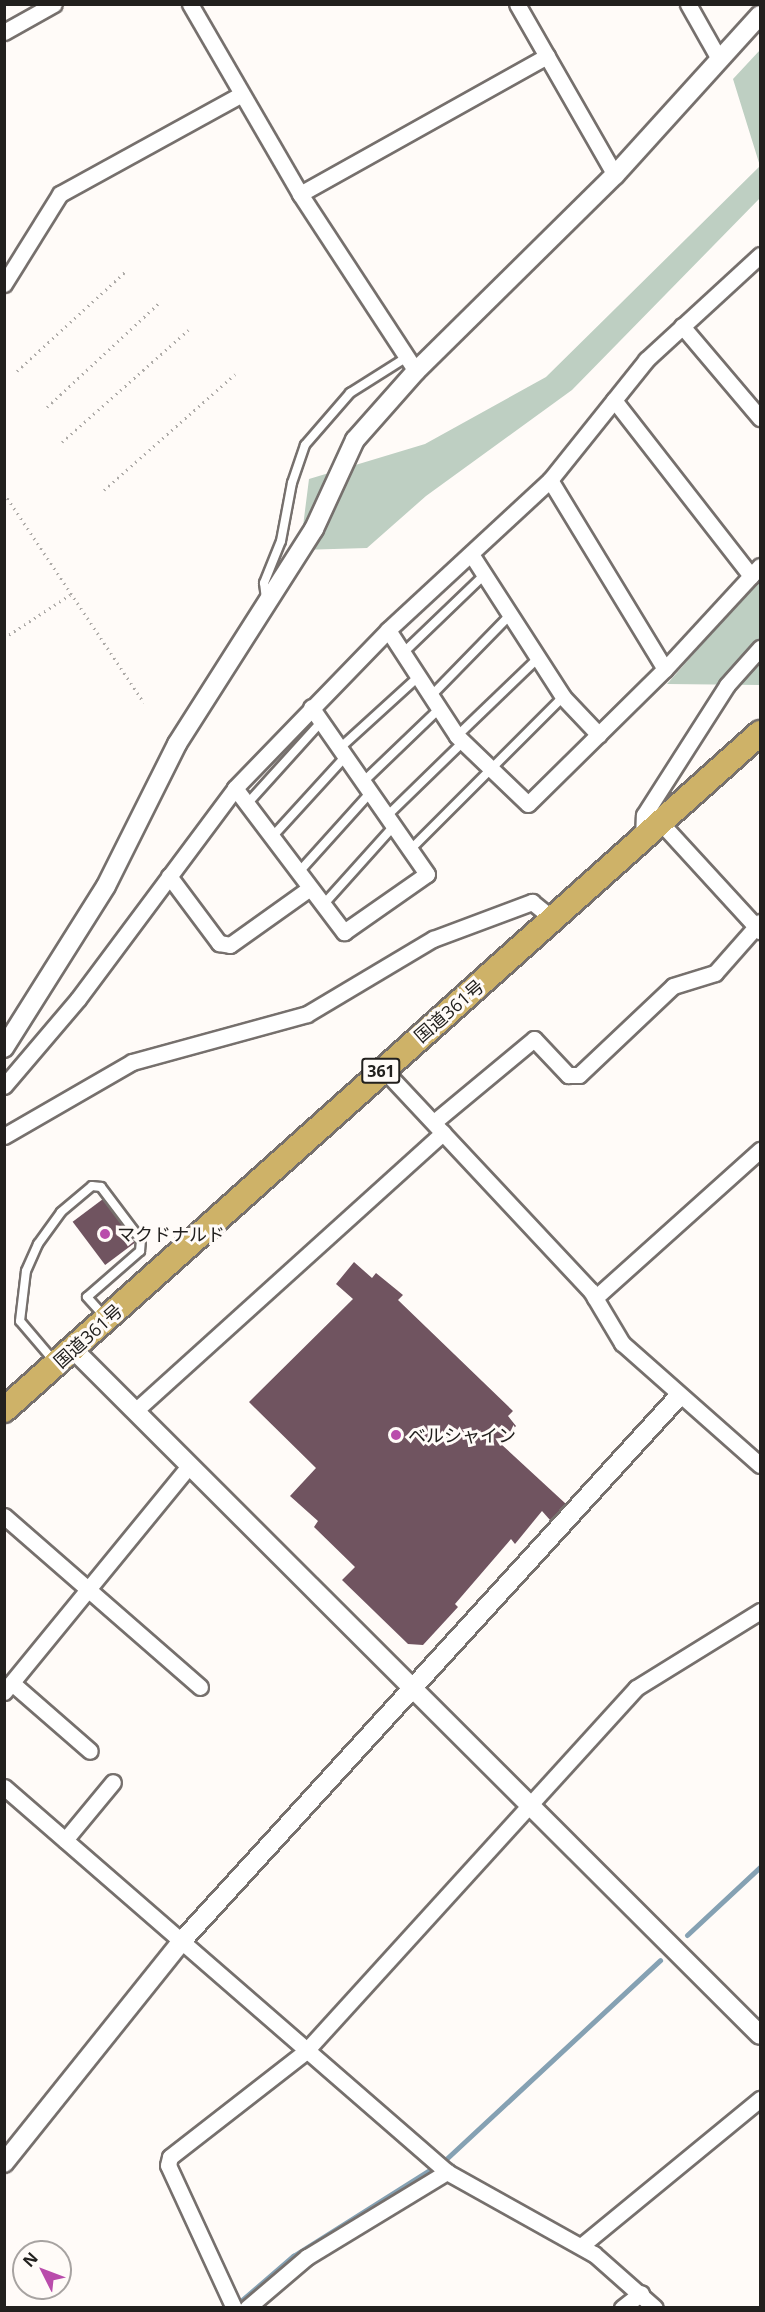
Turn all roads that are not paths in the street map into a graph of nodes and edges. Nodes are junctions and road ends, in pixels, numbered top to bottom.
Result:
1 (54, 4) edge
2 (190, 4) edge
3 (518, 4) edge
4 (688, 4) edge
5 (760, 15) edge
6 (4, 32) edge
7 (547, 56) junction
8 (719, 59) junction
9 (240, 95) junction
10 (615, 175) junction
11 (300, 194) junction
12 (760, 255) edge
13 (4, 284) edge
14 (682, 326) junction
15 (412, 364) junction
16 (614, 400) junction
17 (760, 417) edge
18 (550, 480) junction
19 (471, 554) junction
20 (756, 571) edge
21 (483, 576) junction
22 (267, 606) junction
23 (509, 616) junction
24 (388, 630) junction
25 (760, 648) edge
26 (404, 653) junction
27 (537, 659) junction
28 (665, 669) junction
29 (417, 678) junction
30 (563, 697) junction
31 (434, 703) junction
32 (311, 707) junction
33 (321, 722) junction
34 (760, 733) edge
35 (599, 735) junction
36 (460, 739) junction
37 (343, 752) junction
38 (491, 770) junction
39 (368, 787) junction
40 (235, 788) junction
41 (247, 804) junction
42 (391, 820) junction
43 (661, 823) junction
44 (271, 838) junction
45 (643, 840) junction
46 (412, 848) junction
47 (298, 873) junction
48 (169, 876) junction
49 (310, 888) junction
50 (322, 904) junction
51 (553, 919) junction
52 (759, 926) edge
53 (4, 1048) edge
54 (384, 1069) junction
55 (4, 1086) edge
56 (438, 1128) junction
57 (4, 1136) edge
58 (760, 1150) edge
59 (595, 1298) junction
60 (107, 1320) junction
61 (65, 1357) junction
62 (680, 1396) junction
63 (4, 1410) edge
64 (135, 1411) junction
65 (760, 1465) edge
66 (189, 1466) junction
67 (4, 1516) edge
68 (88, 1590) junction
69 (760, 1611) edge
70 (8, 1687) edge
71 (200, 1687) dead end
72 (413, 1687) junction
73 (90, 1752) dead end
74 (113, 1782) dead end
75 (4, 1786) edge
76 (532, 1805) junction
77 (65, 1840) junction
78 (181, 1942) junction
79 (760, 2035) edge
80 (305, 2052) junction
81 (760, 2099) edge
82 (4, 2163) edge
83 (440, 2167) junction
84 (581, 2247) junction
85 (641, 2293) junction
86 (238, 2306) edge
87 (622, 2307) edge
88 (655, 2307) edge

1 - 6 street
2 - 9 street
3 - 7 street
4 - 8 street
5 - 8 street
7 - 10 street
7 - 11 street
8 - 10 street
9 - 11 street
9 - 13 street
10 - 15 street
11 - 15 street
12 - 14 street
14 - 16 street
14 - 17 street
15 - 22 street
15 - 22 lane
16 - 18 street
16 - 20 street
18 - 19 street
18 - 28 street
19 - 21 street
19 - 24 street
20 - 28 street
21 - 23 street
21 - 26 lane
22 - 53 street
23 - 27 street
23 - 31 lane
24 - 26 street
24 - 32 street
25 - 45 street
26 - 29 street
27 - 30 street
27 - 36 lane
28 - 35 street
29 - 31 street
29 - 37 lane
30 - 35 street
30 - 38 lane
31 - 36 street
31 - 39 lane
32 - 33 street
32 - 40 street
33 - 37 street
33 - 41 lane
34 - 43 highway, 国道361号 / 361
35 - 38 street
36 - 38 street
36 - 42 lane
37 - 39 street
37 - 44 lane
38 - 46 lane
39 - 42 street
39 - 47 lane
40 - 41 street
40 - 48 street
41 - 44 street
42 - 46 street
42 - 50 lane
43 - 45 highway, 国道361号 / 361
43 - 52 street
44 - 47 street
45 - 51 highway, 国道361号 / 361
46 - 50 street
47 - 49 street
48 - 49 street
48 - 55 street
49 - 50 street
51 - 54 highway, 国道361号 / 361
51 - 57 street
52 - 56 street
54 - 56 street
54 - 60 highway, 国道361号 / 361
56 - 59 street
56 - 64 street
58 - 59 street
59 - 62 street
60 - 61 highway, 国道361号 / 361
60 - 61 lane
61 - 63 highway, 国道361号 / 361
61 - 64 street
62 - 65 street
62 - 72 street
64 - 66 street
66 - 68 street
66 - 72 street
67 - 68 street
68 - 70 street
68 - 71 street
69 - 76 street
70 - 73 street
72 - 76 street
72 - 78 street
74 - 77 street
75 - 77 street
76 - 79 street
76 - 80 street
77 - 78 street
78 - 80 street
78 - 82 street
80 - 83 street
80 - 86 street
81 - 84 street
83 - 84 street
83 - 86 street
84 - 85 street
85 - 87 street
85 - 88 street

